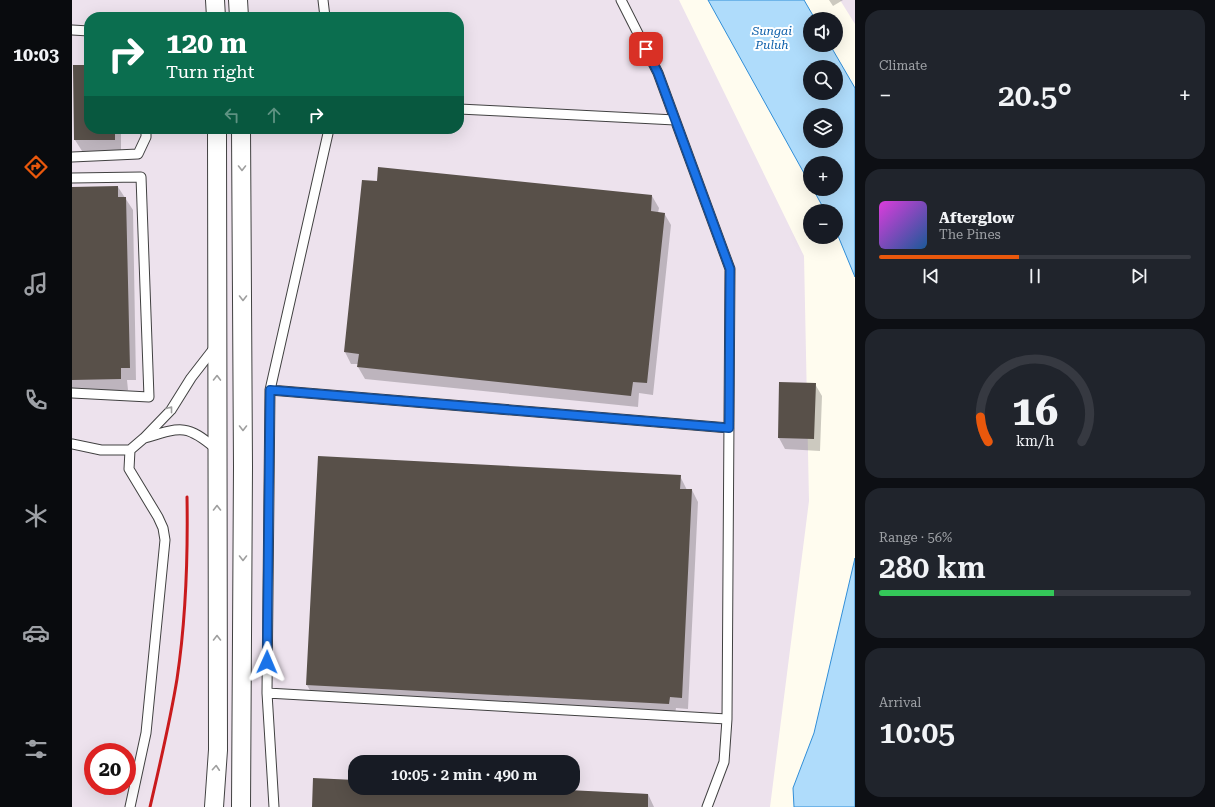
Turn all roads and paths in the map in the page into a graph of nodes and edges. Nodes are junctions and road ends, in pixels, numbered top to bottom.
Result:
1 (216, 0) edge
2 (238, 0) edge
3 (323, 0) edge
4 (621, 0) edge
5 (216, 12) edge
6 (239, 12) edge
7 (324, 12) edge
8 (72, 30) edge
9 (84, 31) edge
10 (464, 109) edge
11 (675, 120) junction
12 (146, 134) edge
13 (216, 134) edge
14 (241, 134) edge
15 (328, 134) edge
16 (72, 157) edge
17 (72, 178) edge
18 (218, 342) junction
19 (270, 390) junction
20 (72, 394) edge
21 (729, 428) junction
22 (144, 438) junction
23 (72, 444) edge
24 (216, 449) junction
25 (130, 450) junction
26 (267, 694) junction
27 (727, 719) junction
28 (130, 807) edge
29 (214, 807) edge
30 (241, 807) edge
31 (274, 807) edge
32 (707, 807) edge

1 - 5 street
2 - 6 street
3 - 7 lane
4 - 11 lane
8 - 9 lane
10 - 11 lane
11 - 21 lane
12 - 16 lane
13 - 18 street
14 -> 30 street
15 - 19 lane
17 - 20 lane
22 -> 18 lane
24 -> 18 street
19 - 21 lane
19 - 26 lane
21 - 27 lane
22 - 24 lane
22 - 25 lane
23 - 25 lane
29 -> 24 street
25 - 28 lane
26 - 27 lane
26 - 31 lane
27 - 32 lane

